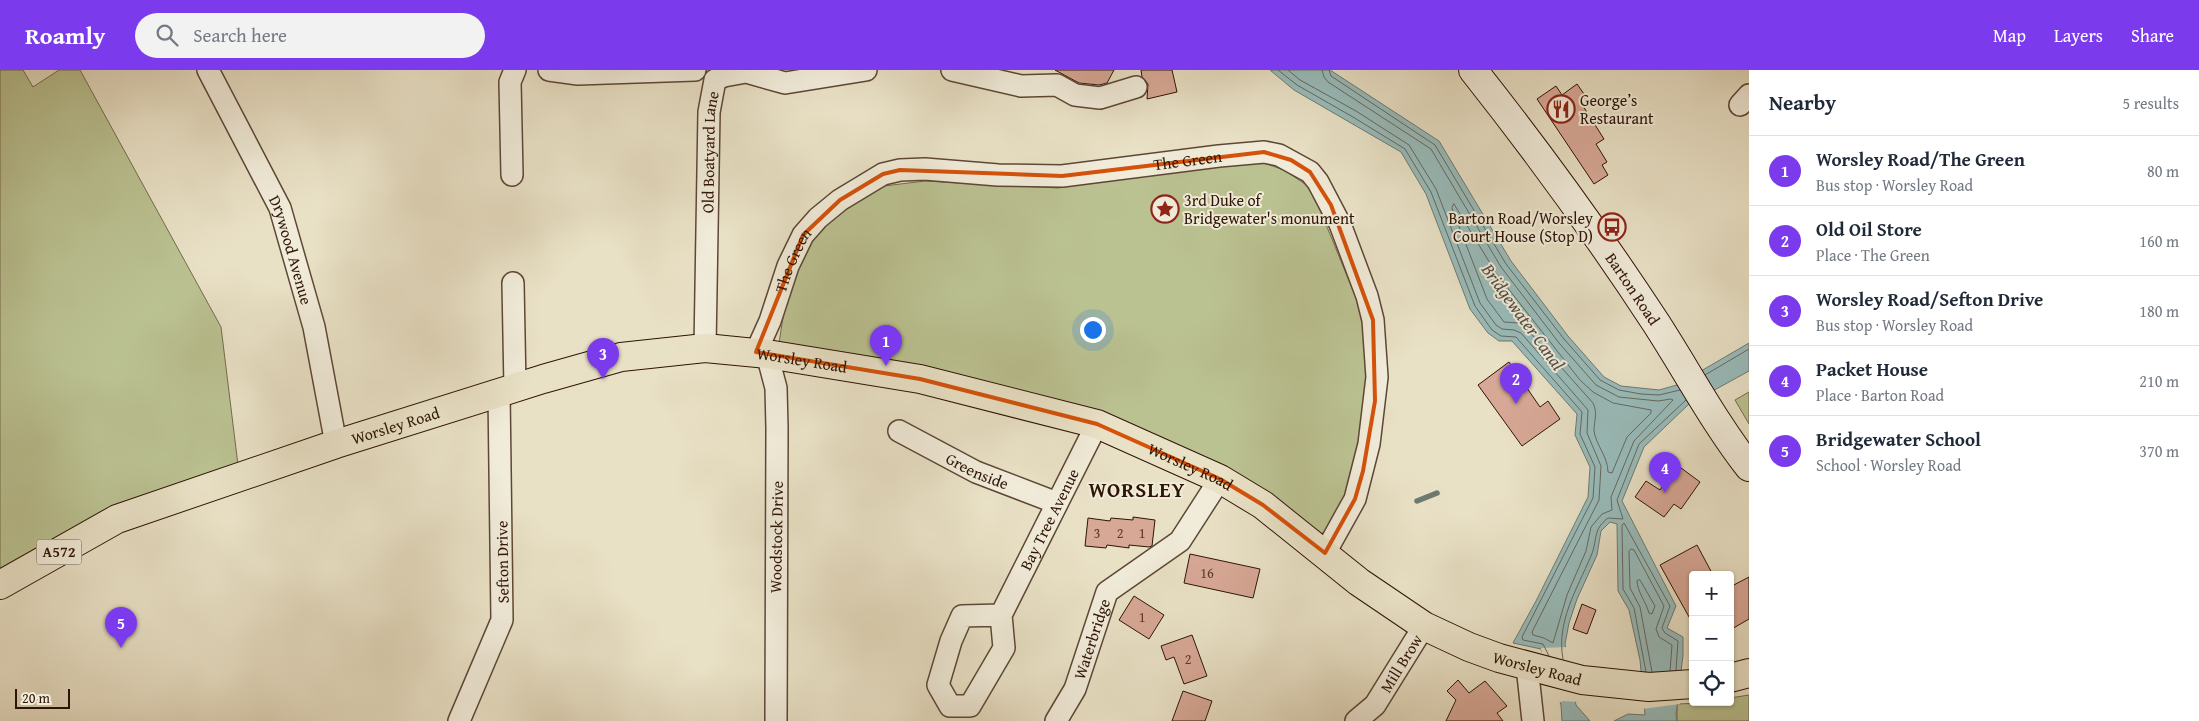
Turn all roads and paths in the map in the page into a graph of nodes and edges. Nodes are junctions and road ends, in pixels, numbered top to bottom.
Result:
1 (515, 70) edge
2 (549, 70) edge
3 (695, 70) edge
4 (866, 70) edge
5 (952, 70) edge
6 (1474, 70) edge
7 (215, 72) edge
8 (1136, 87) dead end
9 (512, 176) dead end
10 (513, 283) dead end
11 (705, 348) junction
12 (761, 353) junction
13 (507, 391) junction
14 (1097, 424) junction
15 (900, 431) dead end
16 (336, 444) junction
17 (1749, 466) edge
18 (1220, 479) junction
19 (1057, 502) junction
20 (1325, 553) junction
21 (0, 585) edge
22 (1001, 615) dead end
23 (1424, 626) junction
24 (1536, 669) junction
25 (1749, 673) edge
26 (1734, 677) edge
27 (1689, 684) edge
28 (459, 721) edge
29 (776, 721) edge
30 (1056, 721) edge
31 (1356, 721) edge
32 (1533, 721) edge

1 - 9 street
2 - 3 street
4 - 11 street, Old Boatyard Lane
5 - 8 street
6 - 17 main road, Barton Road
7 - 16 street, Drywood Avenue
10 - 13 street, Sefton Drive
11 - 12 main road, Worsley Road / A572
11 - 13 main road, Worsley Road / A572
12 - 14 main road, Worsley Road / A572
12 - 20 street, The Green
12 - 29 street, Woodstock Drive
13 - 16 main road, Worsley Road / A572
13 - 28 street, Sefton Drive
14 - 18 main road, Worsley Road / A572
14 - 19 street, Bay Tree Avenue
15 - 19 street, Greenside
16 - 21 main road, Worsley Road / A572
18 - 20 main road, Worsley Road / A572
18 - 30 street, Waterbridge
19 - 22 street, Bay Tree Avenue
20 - 23 main road, Worsley Road / A572
23 - 24 main road, Worsley Road / A572
23 - 31 street, Mill Brow
24 - 27 main road, Worsley Road / A572
24 - 32 street
25 - 26 main road

